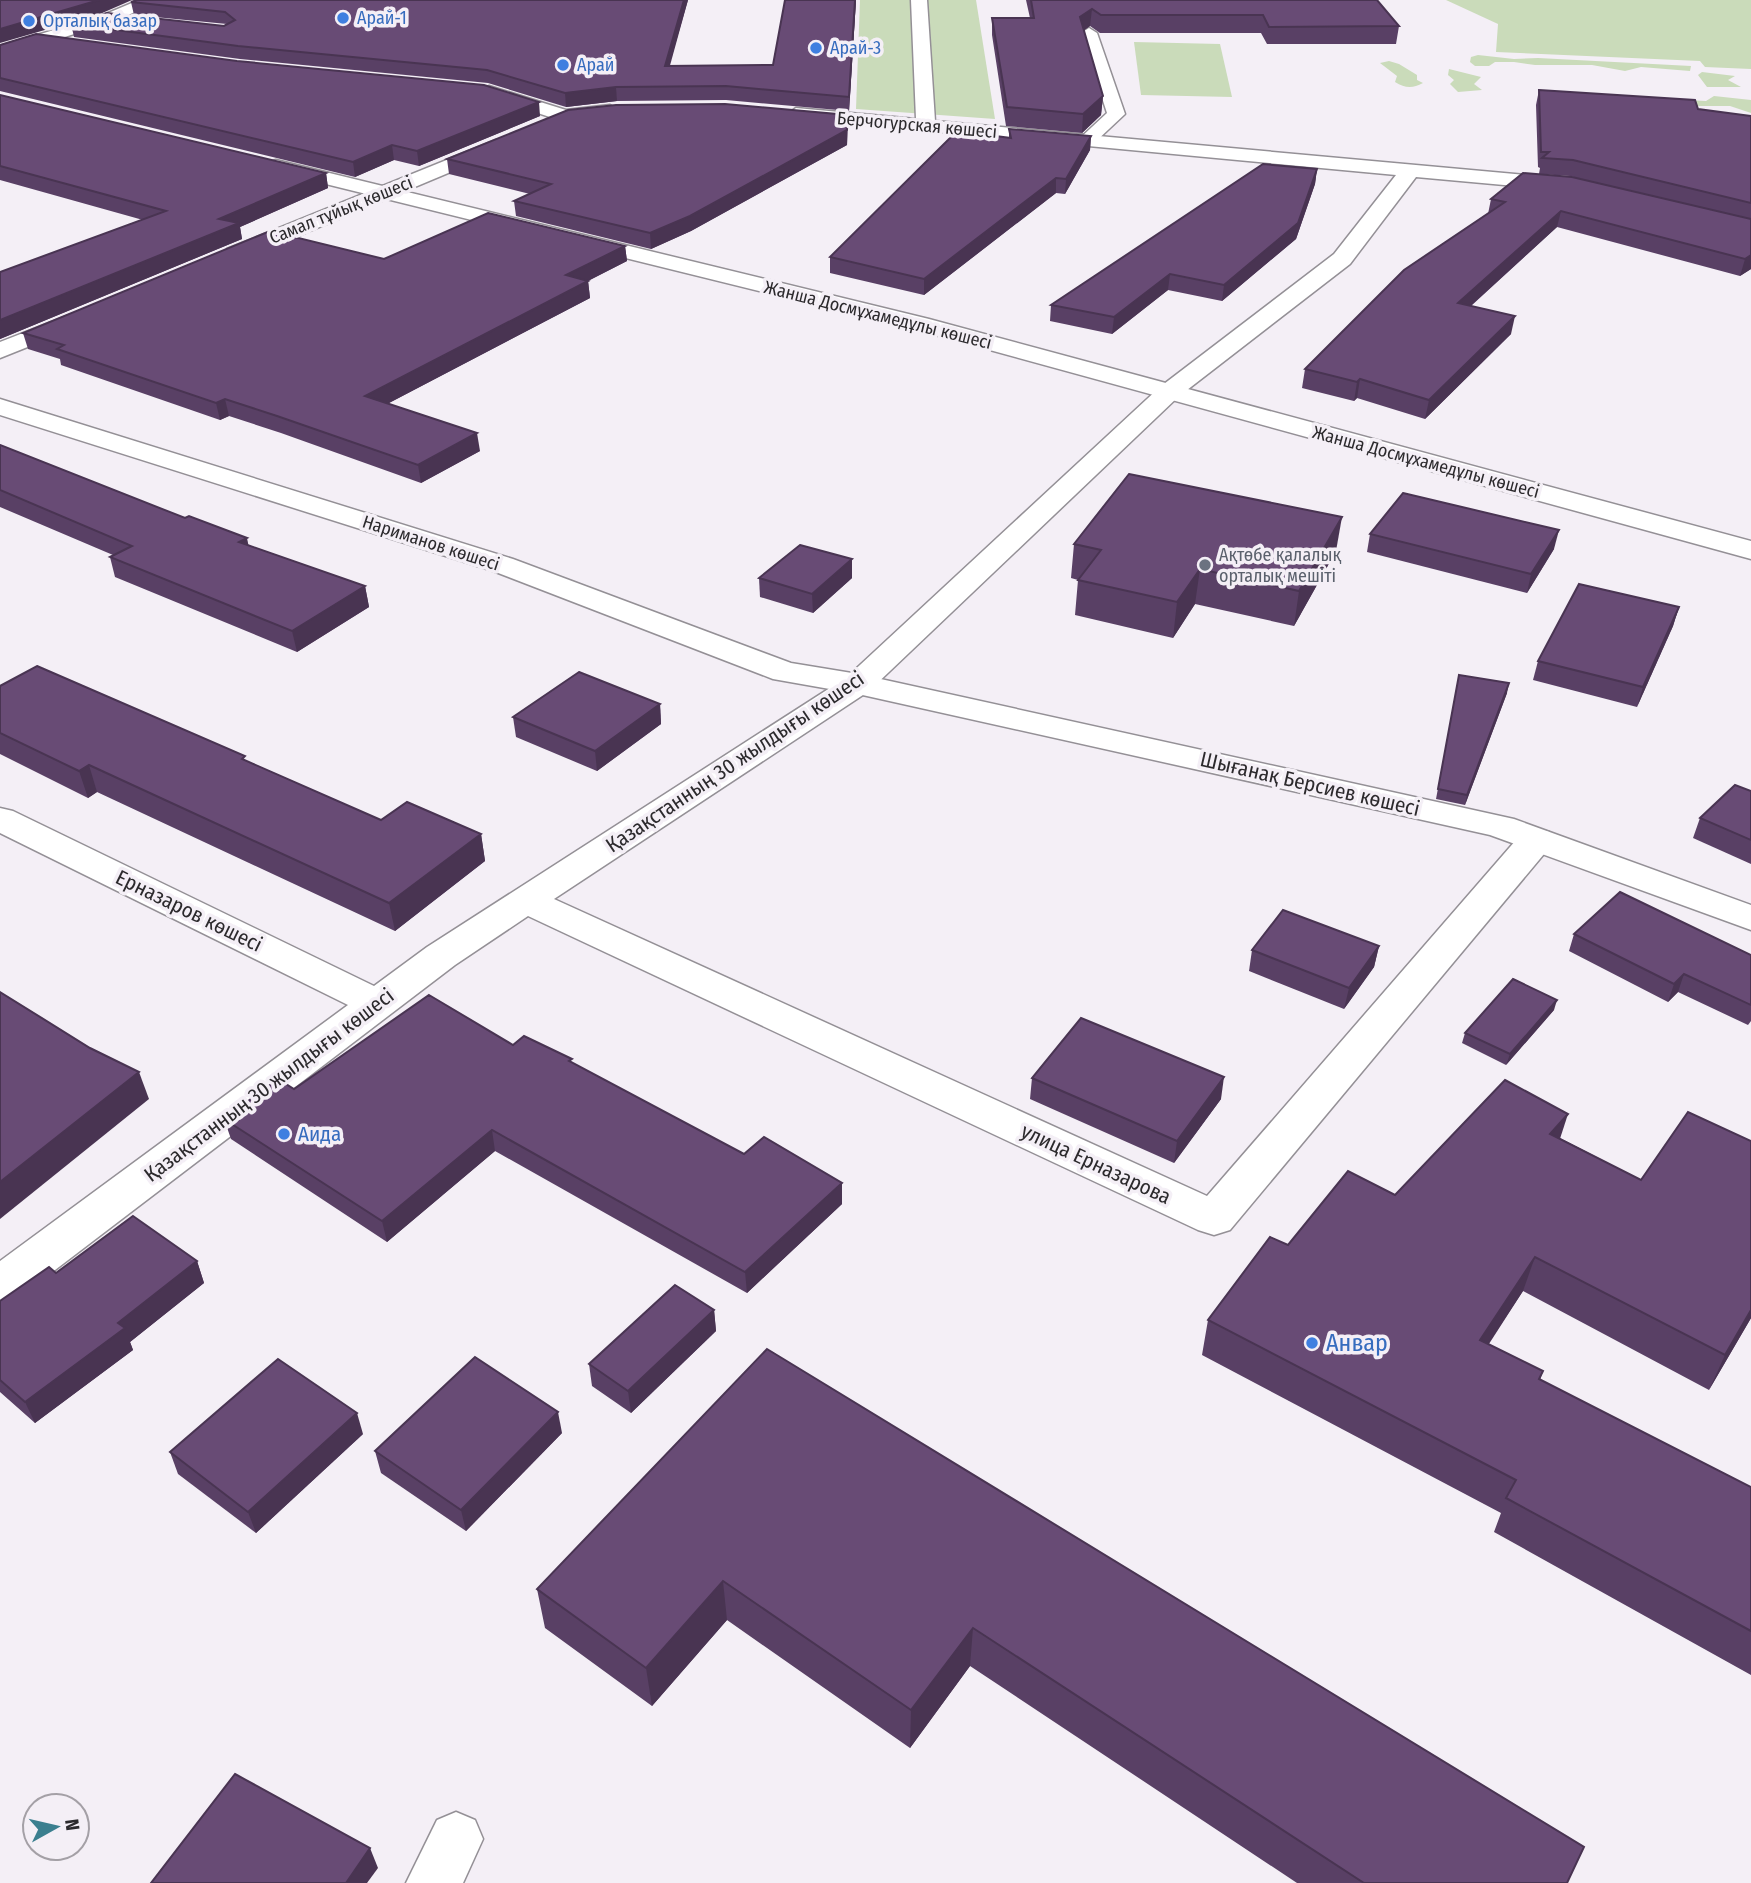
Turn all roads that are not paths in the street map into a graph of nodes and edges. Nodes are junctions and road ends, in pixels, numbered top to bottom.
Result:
1 (153, 0) edge
2 (919, 0) edge
3 (107, 19) junction
4 (135, 23) edge
5 (1089, 33) edge
6 (41, 40) junction
7 (76, 45) edge
8 (0, 52) edge
9 (475, 89) edge
10 (630, 110) edge
11 (779, 113) edge
12 (565, 116) junction
13 (926, 125) junction
14 (541, 126) edge
15 (517, 136) edge
16 (1087, 140) junction
17 (252, 160) edge
18 (1410, 170) junction
19 (1594, 191) edge
20 (385, 193) junction
21 (218, 261) edge
22 (90, 314) edge
23 (0, 351) edge
24 (1169, 392) junction
25 (0, 407) edge
26 (1751, 551) edge
27 (858, 684) junction
28 (0, 819) edge
29 (1536, 840) junction
30 (526, 901) junction
31 (1751, 918) edge
32 (378, 1004) junction
33 (0, 1286) edge

1 - 3 street
2 - 13 street
3 - 4 lane
3 - 6 street
5 - 16 lane
6 - 7 street
6 - 8 street
9 - 12 street
10 - 12 street
11 - 13 street, Берчогурская көшесі
12 - 14 street
13 - 16 street, Берчогурская көшесі
15 - 20 street, Самал тұйық көшесі
16 - 18 street, Берчогурская көшесі
17 - 20 street, Жанша Досмұхамедұлы көшесі
18 - 19 street, Берчогурская көшесі
18 - 24 street, Қазақстанның 30 жылдығы көшесі
20 - 21 street, Самал тұйық көшесі
20 - 24 street, Жанша Досмұхамедұлы көшесі
22 - 23 street
24 - 26 street, Жанша Досмұхамедұлы көшесі
24 - 27 street, Қазақстанның 30 жылдығы көшесі
25 - 27 street, Нариманов көшесі
27 - 29 street, Шығанақ Берсиев көшесі
27 - 30 street, Қазақстанның 30 жылдығы көшесі
28 - 32 street, Ерназаров көшесі
29 - 30 street, улица Ерназарова
29 - 31 street, Шығанақ Берсиев көшесі
30 - 32 street, Қазақстанның 30 жылдығы көшесі
32 - 33 street, Қазақстанның 30 жылдығы көшесі

